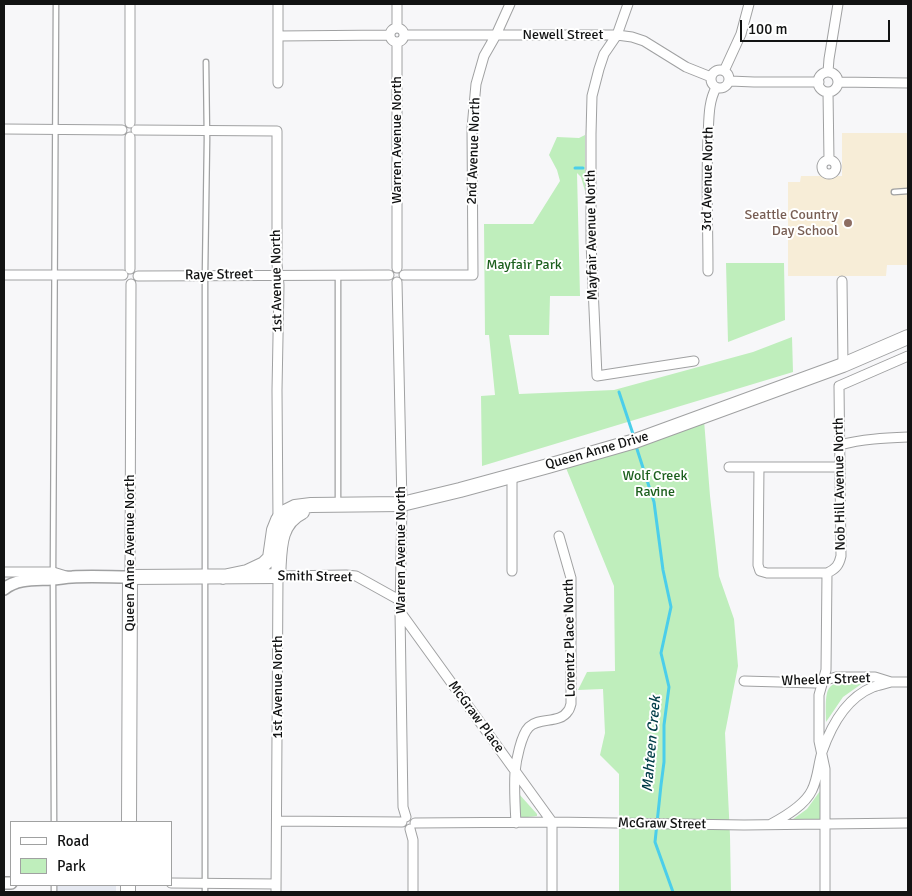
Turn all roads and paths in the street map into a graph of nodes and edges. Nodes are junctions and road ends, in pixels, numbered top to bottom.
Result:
1 (56, 4) edge
2 (130, 4) edge
3 (278, 4) edge
4 (397, 4) edge
5 (510, 4) edge
6 (628, 4) edge
7 (749, 4) edge
8 (838, 4) edge
9 (394, 31) junction
10 (496, 35) junction
11 (617, 35) junction
12 (278, 36) junction
13 (401, 39) junction
14 (206, 62) dead end
15 (724, 71) junction
16 (828, 72) junction
17 (711, 77) junction
18 (730, 81) junction
19 (818, 82) junction
20 (838, 82) junction
21 (278, 83) dead end
22 (908, 83) edge
23 (716, 88) junction
24 (828, 92) junction
25 (133, 126) junction
26 (4, 129) edge
27 (56, 130) junction
28 (122, 130) junction
29 (207, 131) junction
30 (130, 137) junction
31 (829, 160) dead end
32 (894, 192) dead end
33 (908, 192) edge
34 (397, 268) junction
35 (130, 269) junction
36 (708, 271) dead end
37 (4, 275) edge
38 (55, 275) junction
39 (123, 275) junction
40 (205, 275) junction
41 (278, 275) junction
42 (338, 275) junction
43 (389, 275) junction
44 (404, 275) junction
45 (138, 276) junction
46 (842, 281) dead end
47 (397, 282) junction
48 (130, 284) junction
49 (908, 337) edge
50 (908, 356) edge
51 (694, 361) dead end
52 (843, 365) junction
53 (908, 437) edge
54 (840, 445) junction
55 (729, 467) dead end
56 (759, 467) junction
57 (840, 467) junction
58 (512, 475) junction
59 (402, 504) junction
60 (322, 505) junction
61 (338, 506) junction
62 (278, 520) junction
63 (559, 536) dead end
64 (512, 571) dead end
65 (4, 572) edge
66 (827, 573) junction
67 (53, 576) junction
68 (278, 576) junction
69 (130, 577) junction
70 (206, 577) junction
71 (223, 577) junction
72 (4, 588) edge
73 (401, 601) junction
74 (400, 612) junction
75 (824, 680) junction
76 (744, 681) dead end
77 (891, 682) junction
78 (908, 682) edge
79 (822, 754) junction
80 (515, 771) junction
81 (404, 820) junction
82 (54, 821) edge
83 (129, 821) edge
84 (277, 821) junction
85 (552, 822) junction
86 (516, 823) junction
87 (908, 823) edge
88 (825, 824) junction
89 (769, 825) junction
90 (412, 826) junction
91 (172, 883) edge
92 (205, 888) edge
93 (276, 888) edge
94 (413, 892) edge
95 (552, 892) edge
96 (825, 892) edge

1 - 27 lane
2 - 25 street
3 - 12 street
4 - 9 street
5 - 10 street, 2nd Avenue North
6 - 11 street, Mayfair Avenue North
7 - 15 street
8 - 16 street
9 - 12 street
9 - 13 street
10 - 11 street, Newell Street
10 - 13 street, Newell Street
10 - 44 street, 2nd Avenue North
11 - 17 street, Newell Street
11 - 51 street, Mayfair Avenue North
12 - 21 street
13 - 34 street, Warren Avenue North
14 - 29 lane
15 - 17 street
15 - 18 street
16 - 19 street
16 - 20 street
17 - 23 street
18 - 19 street
18 - 23 street
19 - 24 street
20 - 22 street
20 - 24 street
23 - 36 street, 3rd Avenue North
24 - 31 street
25 - 28 street
25 - 29 street
25 - 30 street
26 - 27 street
27 - 28 street
27 - 38 lane
28 - 30 street
29 - 40 lane
29 - 41 street, 1st Avenue North
30 - 35 street
32 - 33 lane
34 - 43 street
34 - 44 street
35 - 39 street
35 - 45 street
37 - 38 street
38 - 39 street
38 - 67 lane
39 - 48 street
40 - 41 street, Raye Street
40 - 45 street, Raye Street
40 - 70 lane
41 - 42 street, Raye Street
41 - 62 street, 1st Avenue North
42 - 43 street, Raye Street
42 - 61 lane
43 - 47 street
44 - 47 street
45 - 48 street
46 - 52 street
47 - 59 street, Warren Avenue North
48 - 69 street, Queen Anne Avenue North
49 - 52 main road, Queen Anne Drive
50 - 54 street, Nob Hill Avenue North
52 - 58 main road, Queen Anne Drive
53 - 54 street
54 - 57 street, Nob Hill Avenue North
55 - 56 street
56 - 57 street
56 - 66 street
57 - 66 street, Nob Hill Avenue North
58 - 59 main road, Queen Anne Drive
58 - 64 street
59 - 61 main road, Queen Anne Drive
59 - 73 street, Warren Avenue North
60 - 61 main road, Queen Anne Drive
60 - 62 main road, Queen Anne Drive
60 - 68 main road, 1st Avenue North
62 - 71 main road, Smith Street
63 - 80 street, Lorentz Place North
65 - 67 street
66 - 75 street
67 - 69 street
67 - 72 street
67 - 82 lane
68 - 71 main road, Smith Street
68 - 73 street, Smith Street
68 - 84 street, 1st Avenue North
69 - 70 main road, Smith Street
69 - 83 main road, Queen Anne Avenue North
70 - 71 main road, Smith Street
70 - 92 lane
73 - 74 street, Warren Avenue North
74 - 80 street, McGraw Place
74 - 81 street, Warren Avenue North
75 - 76 street, Wheeler Street
75 - 77 street, Wheeler Street
75 - 79 street
77 - 78 street, Wheeler Street
77 - 79 street
79 - 88 street
79 - 89 street
80 - 85 street, McGraw Place
80 - 86 street
81 - 84 street
81 - 90 street
84 - 93 street, 1st Avenue North
85 - 86 street, McGraw Street
85 - 89 street, McGraw Street
85 - 95 street
86 - 90 street, McGraw Street
87 - 88 street, McGraw Street
88 - 89 street, McGraw Street
88 - 96 street
90 - 94 street
91 - 92 street
92 - 93 street

